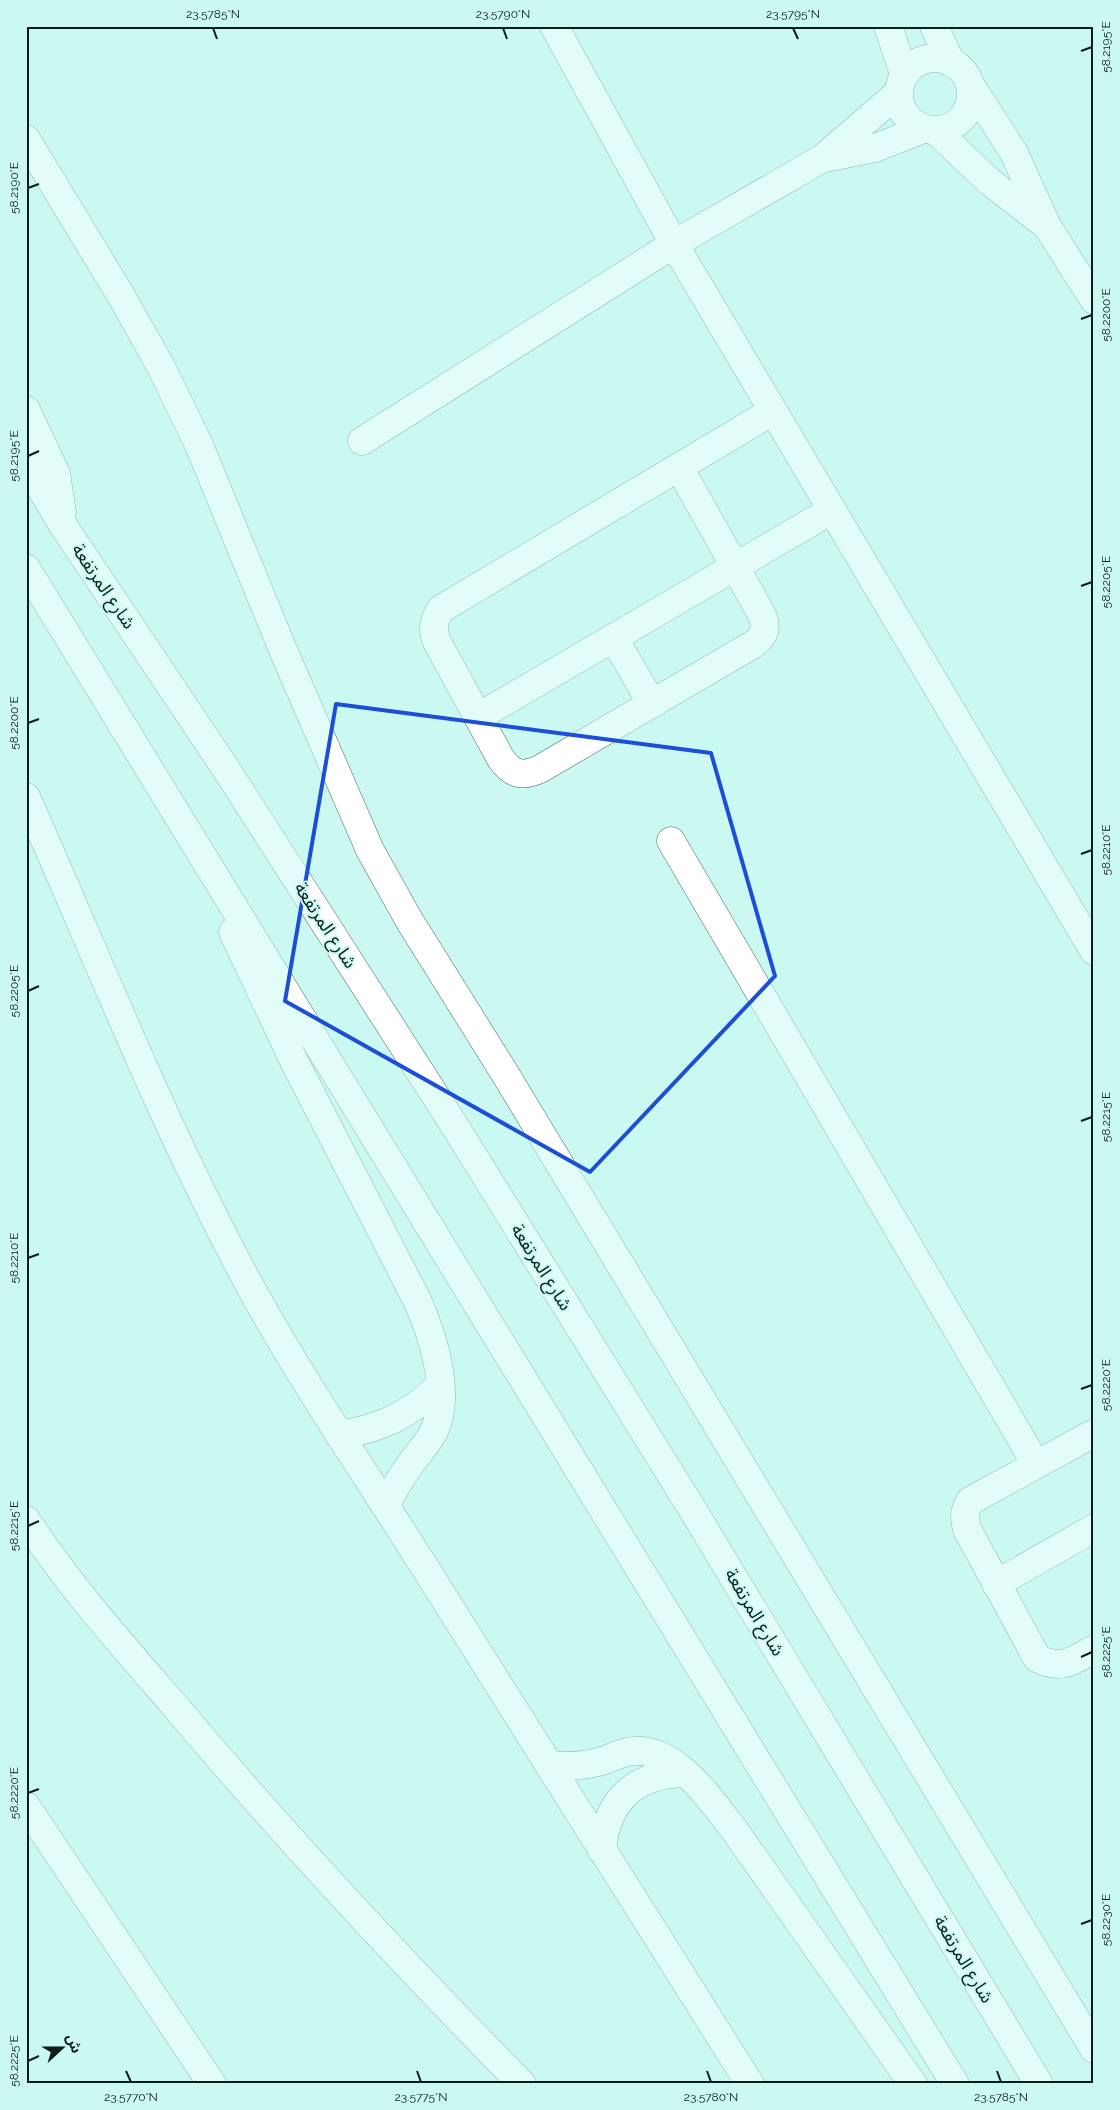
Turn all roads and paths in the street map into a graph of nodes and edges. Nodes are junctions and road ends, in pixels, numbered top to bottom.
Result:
1 (554, 26) edge
2 (888, 26) edge
3 (934, 26) edge
4 (951, 63) junction
5 (901, 84) junction
6 (971, 86) junction
7 (930, 130) junction
8 (26, 139) edge
9 (823, 158) junction
10 (37, 177) edge
11 (1047, 226) junction
12 (674, 244) junction
13 (1094, 300) edge
14 (26, 410) edge
15 (773, 411) junction
16 (362, 441) dead end
17 (26, 463) edge
18 (678, 467) junction
19 (832, 510) junction
20 (64, 527) junction
21 (735, 567) junction
22 (26, 568) edge
23 (614, 638) junction
24 (652, 704) junction
25 (478, 717) junction
26 (26, 797) edge
27 (194, 841) junction
28 (670, 841) dead end
29 (1094, 952) edge
30 (439, 1386) junction
31 (339, 1435) junction
32 (1092, 1438) edge
33 (1036, 1464) junction
34 (386, 1506) junction
35 (26, 1520) edge
36 (1094, 1528) edge
37 (996, 1584) junction
38 (1094, 1649) edge
39 (548, 1764) junction
40 (686, 1774) junction
41 (26, 1806) edge
42 (602, 1850) junction
43 (1094, 2048) edge
44 (212, 2084) edge
45 (522, 2084) edge
46 (750, 2084) edge
47 (913, 2084) edge
48 (955, 2084) edge
49 (1039, 2084) edge

1 - 12 main road
2 - 5 main road
3 - 4 main road
4 - 5 main road
4 - 6 main road
5 - 7 main road
5 - 9 main road
6 - 7 main road
6 - 11 main road
7 - 9 main road
7 - 11 main road
8 - 10 main road
9 - 12 main road
10 - 43 main road
11 - 13 main road
12 - 15 main road
12 - 16 main road
14 - 20 main road
15 - 18 main road
15 - 19 main road
17 - 20 main road, شارع المرتفعة
18 - 21 main road
18 - 25 main road
19 - 21 main road
19 - 29 main road
20 - 49 main road, شارع المرتفعة
21 - 23 main road
21 - 24 main road
22 - 27 main road
23 - 24 main road
23 - 25 main road
24 - 25 main road
26 - 31 main road
27 - 30 main road
27 - 48 main road
28 - 33 main road
30 - 31 main road
30 - 34 main road
31 - 34 main road
32 - 33 main road
33 - 37 main road
34 - 39 main road
35 - 45 main road
36 - 37 main road
37 - 38 main road
39 - 40 main road
39 - 42 main road
40 - 42 main road
40 - 47 main road
41 - 44 main road
42 - 46 main road

